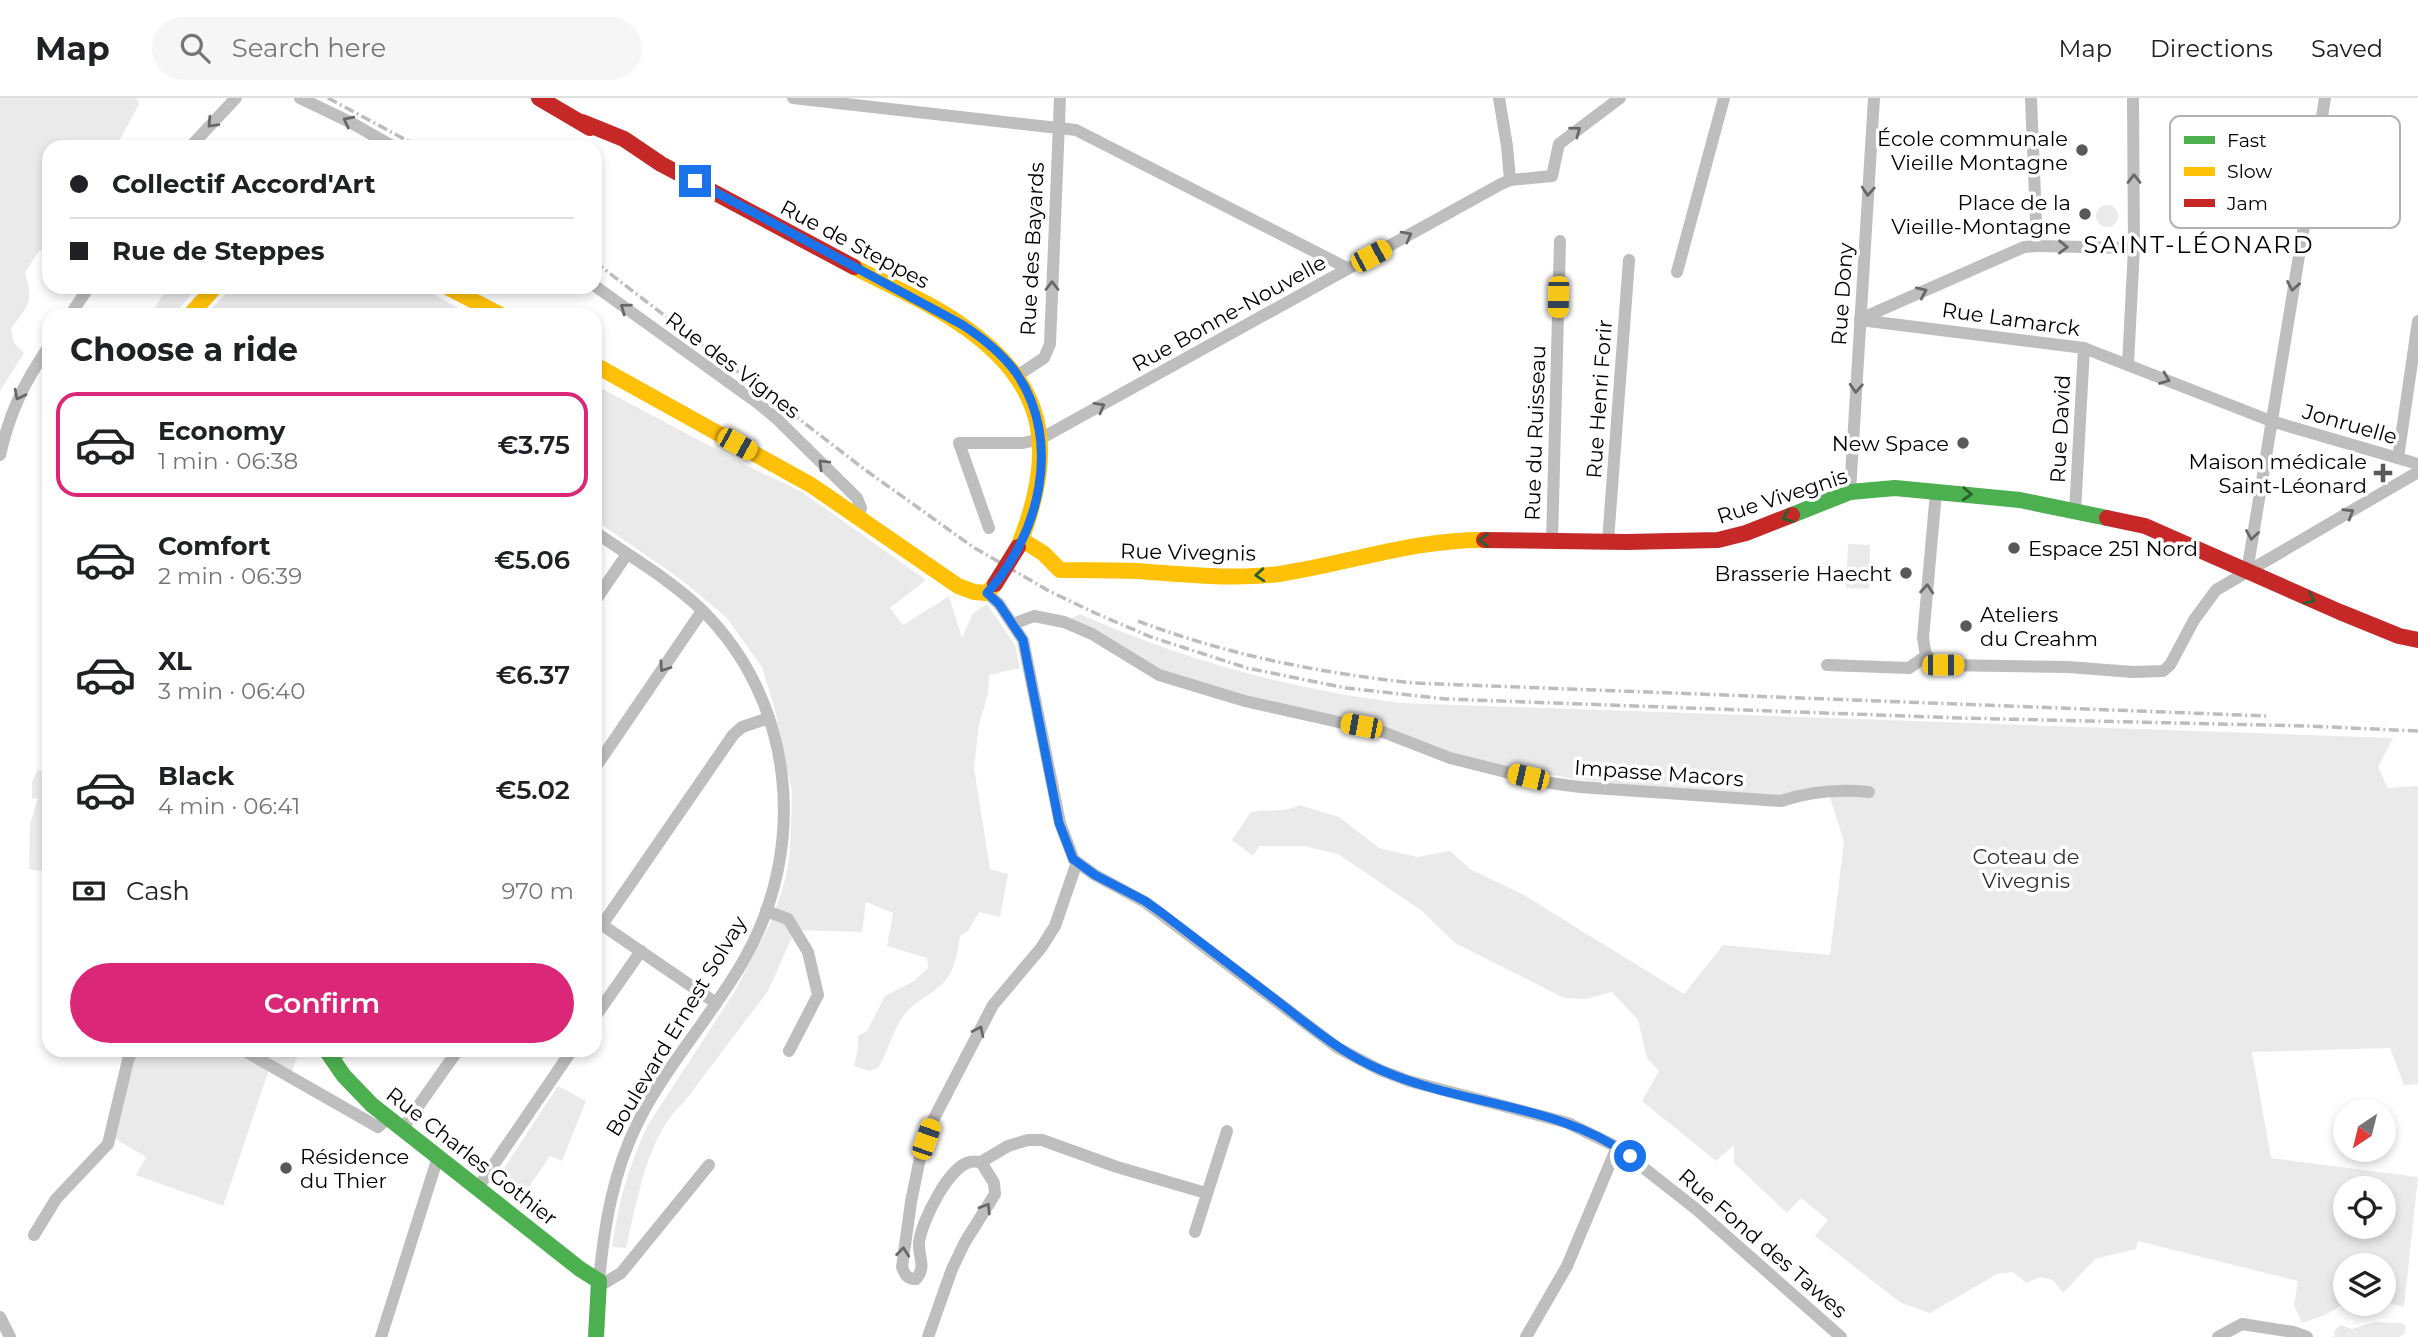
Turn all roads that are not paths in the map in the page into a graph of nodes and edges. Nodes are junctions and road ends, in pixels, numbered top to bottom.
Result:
1 (300, 98) edge
2 (539, 98) edge
3 (793, 98) edge
4 (1060, 98) edge
5 (1499, 98) edge
6 (1620, 98) edge
7 (1724, 98) edge
8 (1874, 98) edge
9 (2031, 98) edge
10 (2133, 98) edge
11 (2325, 98) edge
12 (235, 99) edge
13 (857, 101) edge
14 (2322, 116) edge
15 (1059, 129) junction
16 (197, 140) edge
17 (382, 140) edge
18 (1510, 180) junction
19 (2303, 228) edge
20 (1560, 241) dead end
21 (2037, 246) junction
22 (2134, 248) junction
23 (1629, 260) dead end
24 (1347, 268) junction
25 (1677, 272) dead end
26 (602, 291) edge
27 (209, 294) edge
28 (460, 294) edge
29 (196, 308) edge
30 (488, 308) edge
31 (1860, 320) junction
32 (2418, 321) edge
33 (2084, 348) junction
34 (42, 357) edge
35 (2128, 364) junction
36 (602, 369) edge
37 (1018, 375) junction
38 (2271, 421) junction
39 (1040, 439) junction
40 (0, 451) edge
41 (2399, 458) junction
42 (2418, 464) edge
43 (2418, 472) edge
44 (1850, 492) junction
45 (1936, 492) junction
46 (2075, 512) junction
47 (858, 517) junction
48 (989, 528) dead end
49 (602, 537) edge
50 (1552, 541) junction
51 (1608, 541) junction
52 (1020, 543) junction
53 (627, 554) junction
54 (2247, 572) junction
55 (991, 588) junction
56 (602, 591) edge
57 (702, 611) junction
58 (1013, 624) junction
59 (2418, 640) edge
60 (1926, 656) junction
61 (1827, 665) dead end
62 (769, 719) junction
63 (602, 758) edge
64 (1869, 792) dead end
65 (1077, 862) junction
66 (766, 911) junction
67 (602, 917) edge
68 (602, 926) edge
69 (641, 951) junction
70 (716, 1003) junction
71 (602, 1007) edge
72 (789, 1051) dead end
73 (130, 1057) edge
74 (255, 1057) edge
75 (336, 1057) edge
76 (453, 1057) edge
77 (567, 1057) edge
78 (388, 1118) junction
79 (402, 1129) junction
80 (1227, 1131) dead end
81 (1617, 1147) junction
82 (438, 1157) junction
83 (981, 1162) junction
84 (709, 1164) dead end
85 (477, 1189) junction
86 (1206, 1193) junction
87 (1195, 1232) dead end
88 (34, 1235) dead end
89 (600, 1283) junction
90 (0, 1317) edge
91 (10, 1337) edge
92 (382, 1337) edge
93 (596, 1337) edge
94 (928, 1337) edge
95 (1527, 1337) edge
96 (1841, 1337) edge
97 (2218, 1337) edge
98 (2307, 1337) edge

17 -> 1 street
2 - 37 street, Rue de Steppes
3 - 13 street
4 - 15 street, Rue des Bayards
5 - 18 street
18 -> 6 street
7 - 25 street
8 -> 31 street, Rue Dony
9 - 21 street
22 -> 10 street
11 -> 14 street
12 -> 16 street
13 - 15 street
15 - 24 street
37 -> 15 street, Rue des Bayards
24 -> 18 street, Rue Bonne-Nouvelle
19 -> 38 street
20 - 50 street, Rue du Ruisseau
21 -> 22 street
31 -> 21 street
22 - 35 street
23 - 51 street, Rue Henri Forir
39 -> 24 street, Rue Bonne-Nouvelle
47 -> 26 street, Rue des Vignes
27 - 29 street
28 - 30 street
31 - 33 street, Rue Lamarck
31 -> 44 street, Rue Dony
32 - 41 street
33 - 35 street, Rue Lamarck
33 - 46 street, Rue David
34 -> 40 street
35 -> 38 street, Rue Lamarck
36 - 47 street
37 - 39 street
38 - 41 street, Jonruelle
38 -> 54 street
39 - 48 street
39 - 52 street
41 - 42 street, Jonruelle
54 -> 43 street
44 - 45 street, Rue Vivegnis
44 -> 51 street, Rue Vivegnis
45 -> 46 street, Rue Vivegnis
60 -> 45 street
46 - 54 street, Rue Vivegnis
47 - 55 street
49 - 53 street, Boulevard Ernest Solvay
50 - 51 street, Rue Vivegnis
50 -> 52 street, Rue Vivegnis
52 - 55 street, bridge
53 - 56 street
53 - 57 street, Boulevard Ernest Solvay
54 -> 59 street, Rue Vivegnis
54 - 60 street
55 - 58 street
57 - 62 street, Boulevard Ernest Solvay
57 -> 63 street
58 - 64 street, Impasse Macors
58 - 65 street
60 - 61 street
62 - 66 street, Boulevard Ernest Solvay
62 - 67 street
65 - 81 street, Rue Fond des Tawes
83 -> 65 street
66 - 70 street, Boulevard Ernest Solvay
66 - 72 street
68 - 69 street
69 - 70 street
69 - 71 street
70 - 89 street, Boulevard Ernest Solvay
73 - 88 street
74 - 78 street
75 - 78 street, Rue Charles Gothier
76 - 79 street
77 - 85 street
78 - 79 street, Rue Charles Gothier
79 - 82 street, Rue Charles Gothier
80 - 86 street
81 - 95 street
81 - 96 street, Rue Fond des Tawes
82 - 85 street, Rue Charles Gothier
82 - 92 street
83 - 86 street
94 -> 83 street
84 - 89 street
85 - 89 street, Rue Charles Gothier
86 - 87 street
89 - 93 street, Boulevard Ernest Solvay
90 - 91 street
97 - 98 street

